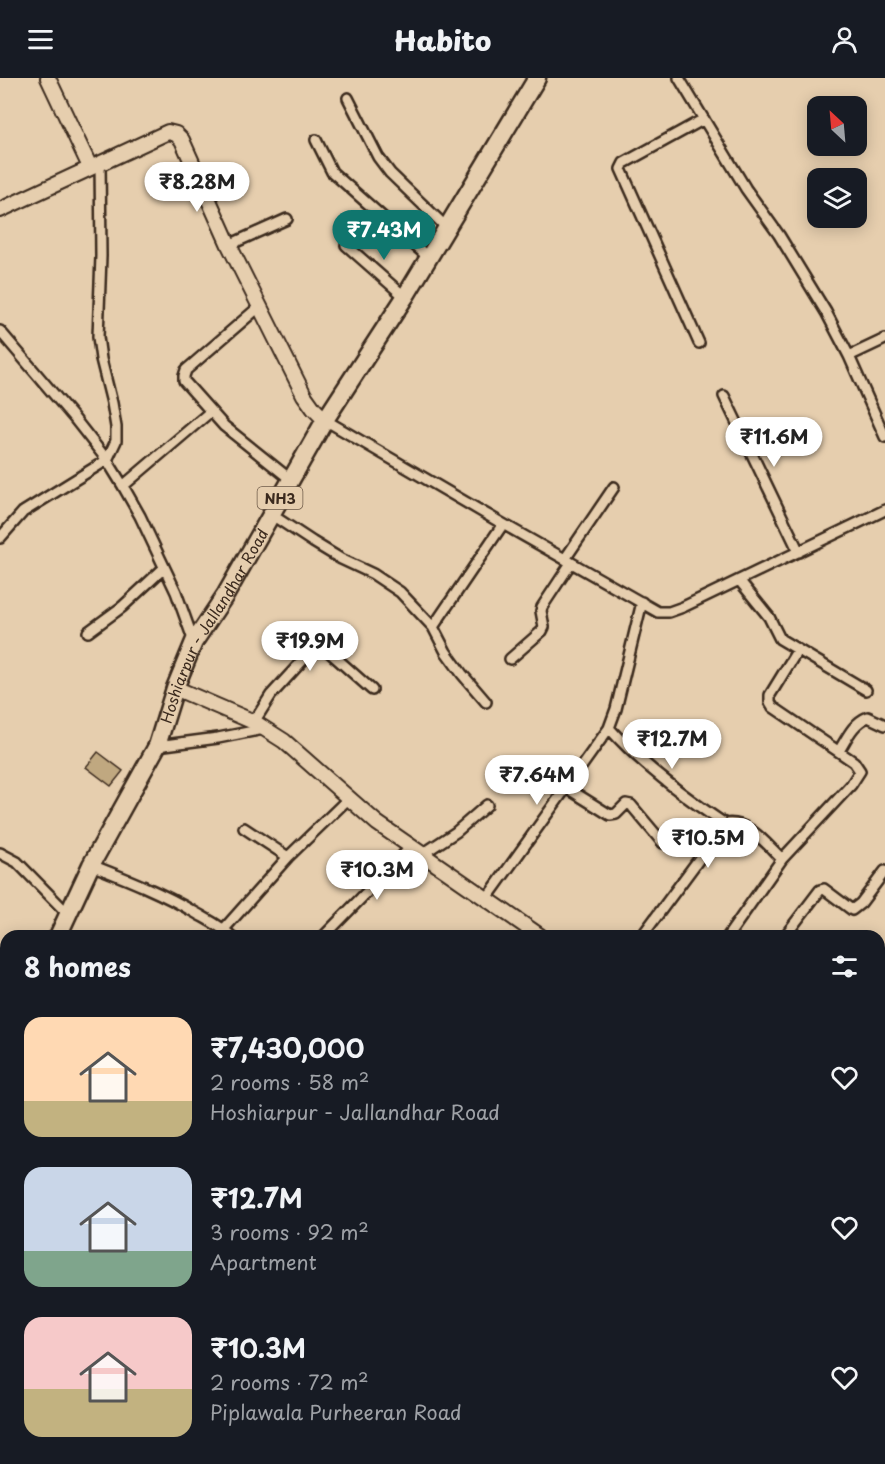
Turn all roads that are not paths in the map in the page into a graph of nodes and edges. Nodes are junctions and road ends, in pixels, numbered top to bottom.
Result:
1 (48, 78) edge
2 (537, 78) edge
3 (679, 78) edge
4 (348, 99) dead end
5 (704, 119) junction
6 (316, 140) dead end
7 (95, 164) junction
8 (0, 210) edge
9 (287, 219) dead end
10 (446, 227) junction
11 (229, 245) junction
12 (346, 245) dead end
13 (428, 257) junction
14 (405, 297) junction
15 (260, 306) junction
16 (0, 332) edge
17 (885, 339) edge
18 (699, 343) dead end
19 (849, 356) junction
20 (724, 396) dead end
21 (210, 412) junction
22 (325, 420) junction
23 (885, 437) edge
24 (107, 460) junction
25 (290, 479) junction
26 (123, 486) junction
27 (614, 487) dead end
28 (885, 510) edge
29 (272, 515) junction
30 (503, 524) junction
31 (0, 538) edge
32 (799, 552) junction
33 (568, 561) junction
34 (164, 568) junction
35 (739, 580) junction
36 (642, 602) junction
37 (433, 627) junction
38 (88, 632) dead end
39 (194, 642) junction
40 (797, 651) junction
41 (510, 659) dead end
42 (175, 688) junction
43 (372, 690) dead end
44 (866, 690) dead end
45 (486, 702) dead end
46 (259, 725) junction
47 (885, 725) edge
48 (609, 728) junction
49 (157, 746) junction
50 (839, 751) junction
51 (567, 788) junction
52 (348, 799) junction
53 (487, 805) dead end
54 (724, 824) junction
55 (244, 828) dead end
56 (663, 843) dead end
57 (416, 851) junction
58 (0, 853) edge
59 (288, 857) junction
60 (782, 859) junction
61 (91, 866) junction
62 (885, 871) edge
63 (487, 898) junction
64 (69, 915) junction
65 (61, 930) edge
66 (223, 930) edge
67 (230, 930) edge
68 (330, 930) edge
69 (532, 930) edge
70 (646, 930) edge
71 (732, 930) edge
72 (790, 930) edge

1 - 7 street
2 - 10 highway, Hoshiarpur - Jallandhar Road / NH3
3 - 5 street
4 - 10 street
5 - 18 street
5 - 19 street
6 - 13 street
7 - 8 street
7 - 11 street
7 - 24 street
9 - 11 street
10 - 13 highway, Hoshiarpur - Jallandhar Road / NH3
11 - 15 street
12 - 14 street
13 - 14 highway, Hoshiarpur - Jallandhar Road / NH3
14 - 22 highway, Hoshiarpur - Jallandhar Road / NH3
15 - 21 street
15 - 22 street
16 - 24 street
17 - 19 street
19 - 23 street
20 - 32 street
21 - 25 street
21 - 26 street
22 - 25 highway, Hoshiarpur - Jallandhar Road / NH3
22 - 30 street
24 - 26 street
24 - 31 street
25 - 29 highway, Hoshiarpur - Jallandhar Road / NH3
26 - 34 street
27 - 33 street
28 - 32 street
29 - 37 street
29 - 39 highway, Hoshiarpur - Jallandhar Road / NH3
30 - 33 street
30 - 37 street
32 - 35 street
33 - 36 street
33 - 41 street
34 - 38 street
34 - 39 street
35 - 36 street
35 - 40 street
36 - 48 street
37 - 45 street
39 - 42 highway, Hoshiarpur - Jallandhar Road / NH3
40 - 44 street
40 - 50 street
42 - 46 street
42 - 49 highway, Hoshiarpur - Jallandhar Road / NH3
43 - 46 street
46 - 49 street
46 - 52 street
47 - 50 street
48 - 51 street
48 - 54 street
49 - 61 highway, Hoshiarpur - Jallandhar Road / NH3
50 - 60 street
51 - 56 street
51 - 63 street
52 - 57 street
52 - 59 street
53 - 57 street
54 - 60 street
54 - 70 street
55 - 59 street
57 - 63 street
57 - 68 street
58 - 64 street
59 - 67 street
60 - 71 street
61 - 64 highway, Hoshiarpur - Jallandhar Road / NH3
61 - 66 street
62 - 72 street
63 - 69 street
64 - 65 highway, Hoshiarpur - Jallandhar Road / NH3

